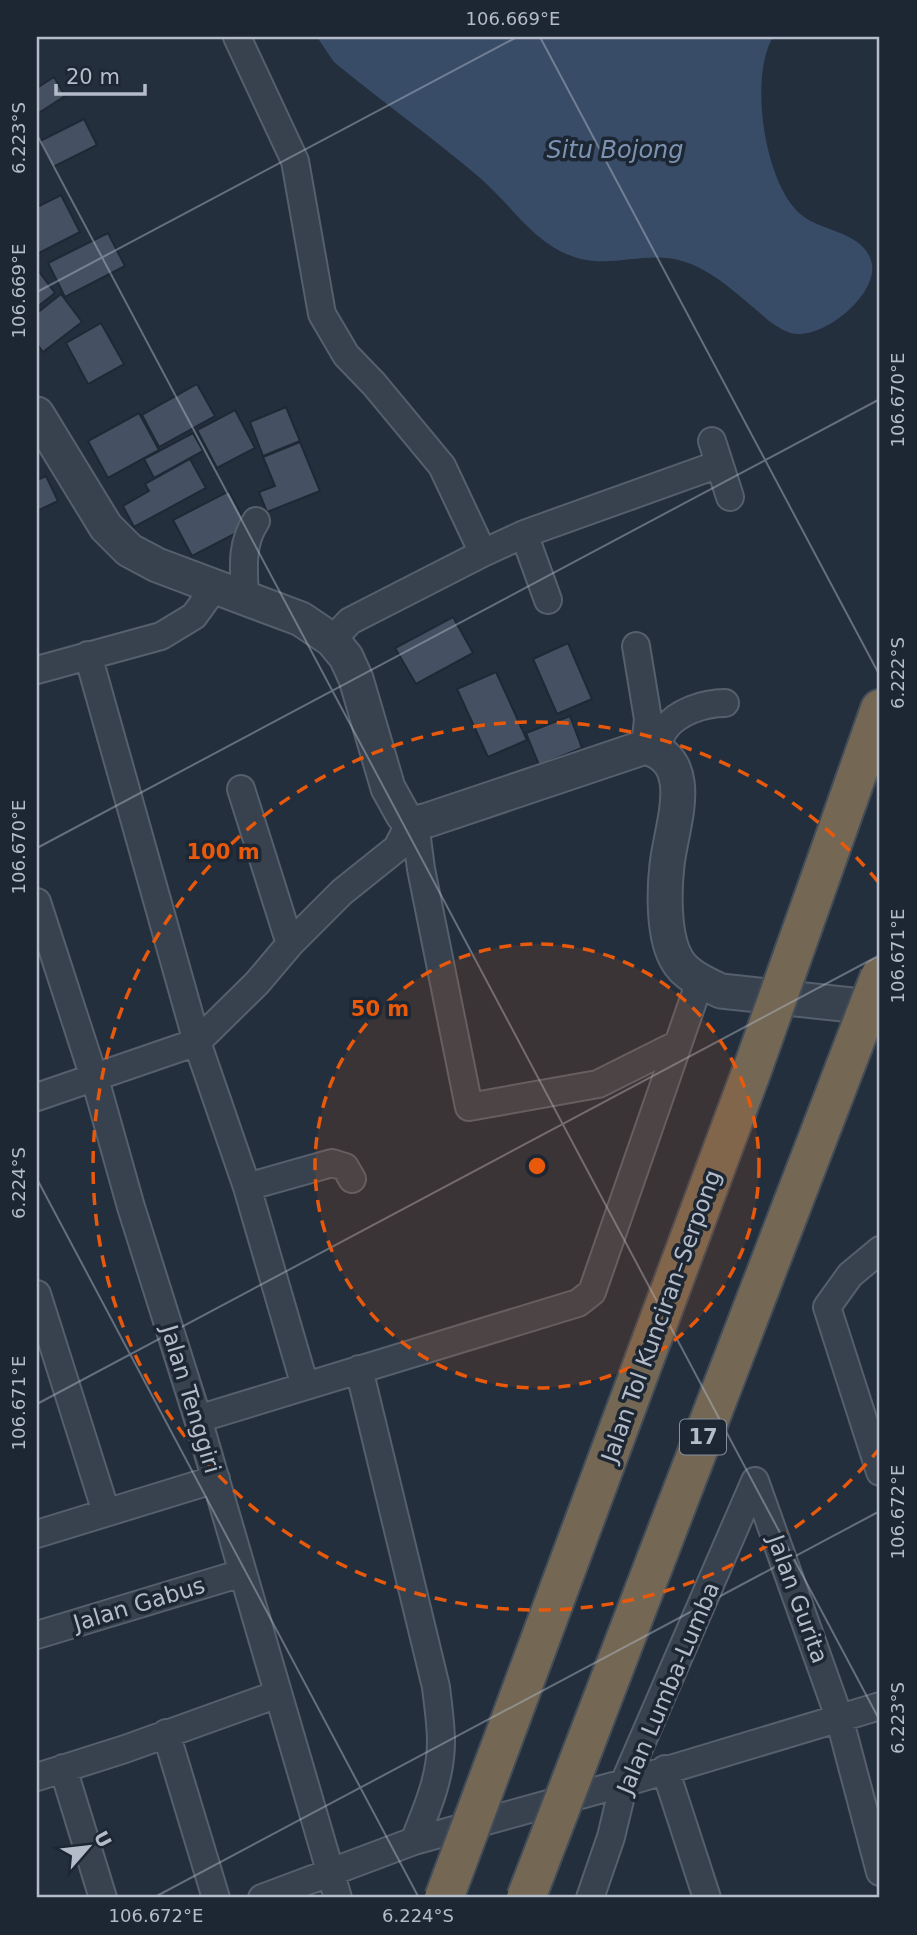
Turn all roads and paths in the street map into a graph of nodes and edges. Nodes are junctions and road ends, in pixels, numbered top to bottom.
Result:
1 (237, 37) edge
2 (37, 414) edge
3 (730, 497) dead end
4 (256, 521) dead end
5 (524, 534) junction
6 (483, 553) junction
7 (215, 587) junction
8 (245, 598) junction
9 (548, 600) dead end
10 (332, 640) junction
11 (636, 646) dead end
12 (88, 655) junction
13 (37, 670) edge
14 (724, 703) dead end
15 (877, 712) edge
16 (650, 748) junction
17 (241, 789) dead end
18 (412, 822) junction
19 (37, 902) edge
20 (290, 944) junction
21 (880, 976) edge
22 (700, 981) junction
23 (880, 1008) edge
24 (197, 1042) junction
25 (678, 1044) junction
26 (93, 1079) junction
27 (37, 1097) edge
28 (352, 1179) dead end
29 (247, 1187) junction
30 (880, 1250) edge
31 (37, 1294) edge
32 (359, 1369) junction
33 (305, 1386) junction
34 (198, 1419) junction
35 (880, 1472) edge
36 (216, 1479) junction
37 (755, 1481) joint
38 (106, 1512) junction
39 (37, 1534) edge
40 (242, 1573) junction
41 (37, 1635) edge
42 (278, 1693) junction
43 (880, 1706) edge
44 (839, 1717) junction
45 (166, 1733) junction
46 (63, 1768) junction
47 (665, 1769) junction
48 (37, 1777) edge
49 (624, 1783) junction
50 (414, 1842) junction
51 (331, 1871) junction
52 (880, 1872) edge
53 (103, 1898) edge
54 (216, 1898) edge
55 (262, 1898) edge
56 (338, 1898) edge
57 (444, 1898) edge
58 (526, 1898) edge
59 (590, 1898) edge
60 (707, 1898) edge

1 - 6 street
2 - 7 street
3 - 5 street
4 - 8 street
5 - 6 street
5 - 9 street
6 - 10 street
7 - 8 street
7 - 12 street
8 - 10 street
10 - 18 street
11 - 16 street
12 - 13 street
12 - 24 street
14 - 16 street
15 - 57 highway, Jalan Tol Kunciran–Serpong, bridge
16 - 18 street
16 - 22 street
17 - 20 street
18 - 20 street
18 - 25 street
19 - 26 street, Jalan Tenggiri
20 - 24 street
21 - 58 highway, 17, bridge
22 - 23 street
22 - 25 street
24 - 26 street
24 - 29 street
25 - 32 street
26 - 27 street
26 - 34 street, Jalan Tenggiri
28 - 29 street
29 - 33 street
30 - 35 street
31 - 38 street
32 - 33 street
32 - 50 street
33 - 34 street
34 - 36 street, Jalan Tenggiri
36 - 38 street
36 - 40 street, Jalan Tenggiri
37 - 44 street, Jalan Gurita
37 - 49 street, Jalan Lumba-Lumba
38 - 39 street
40 - 41 street, Jalan Gabus
40 - 42 street, Jalan Tenggiri
42 - 45 street
42 - 51 street, Jalan Tenggiri
43 - 44 street
44 - 47 street
44 - 52 street, Jalan Gurita
45 - 46 street
45 - 54 street
46 - 48 street
46 - 53 street
47 - 49 street
47 - 60 street
49 - 50 street
49 - 59 street, Jalan Lumba-Lumba
50 - 51 street
51 - 55 street
51 - 56 street, Jalan Tenggiri

